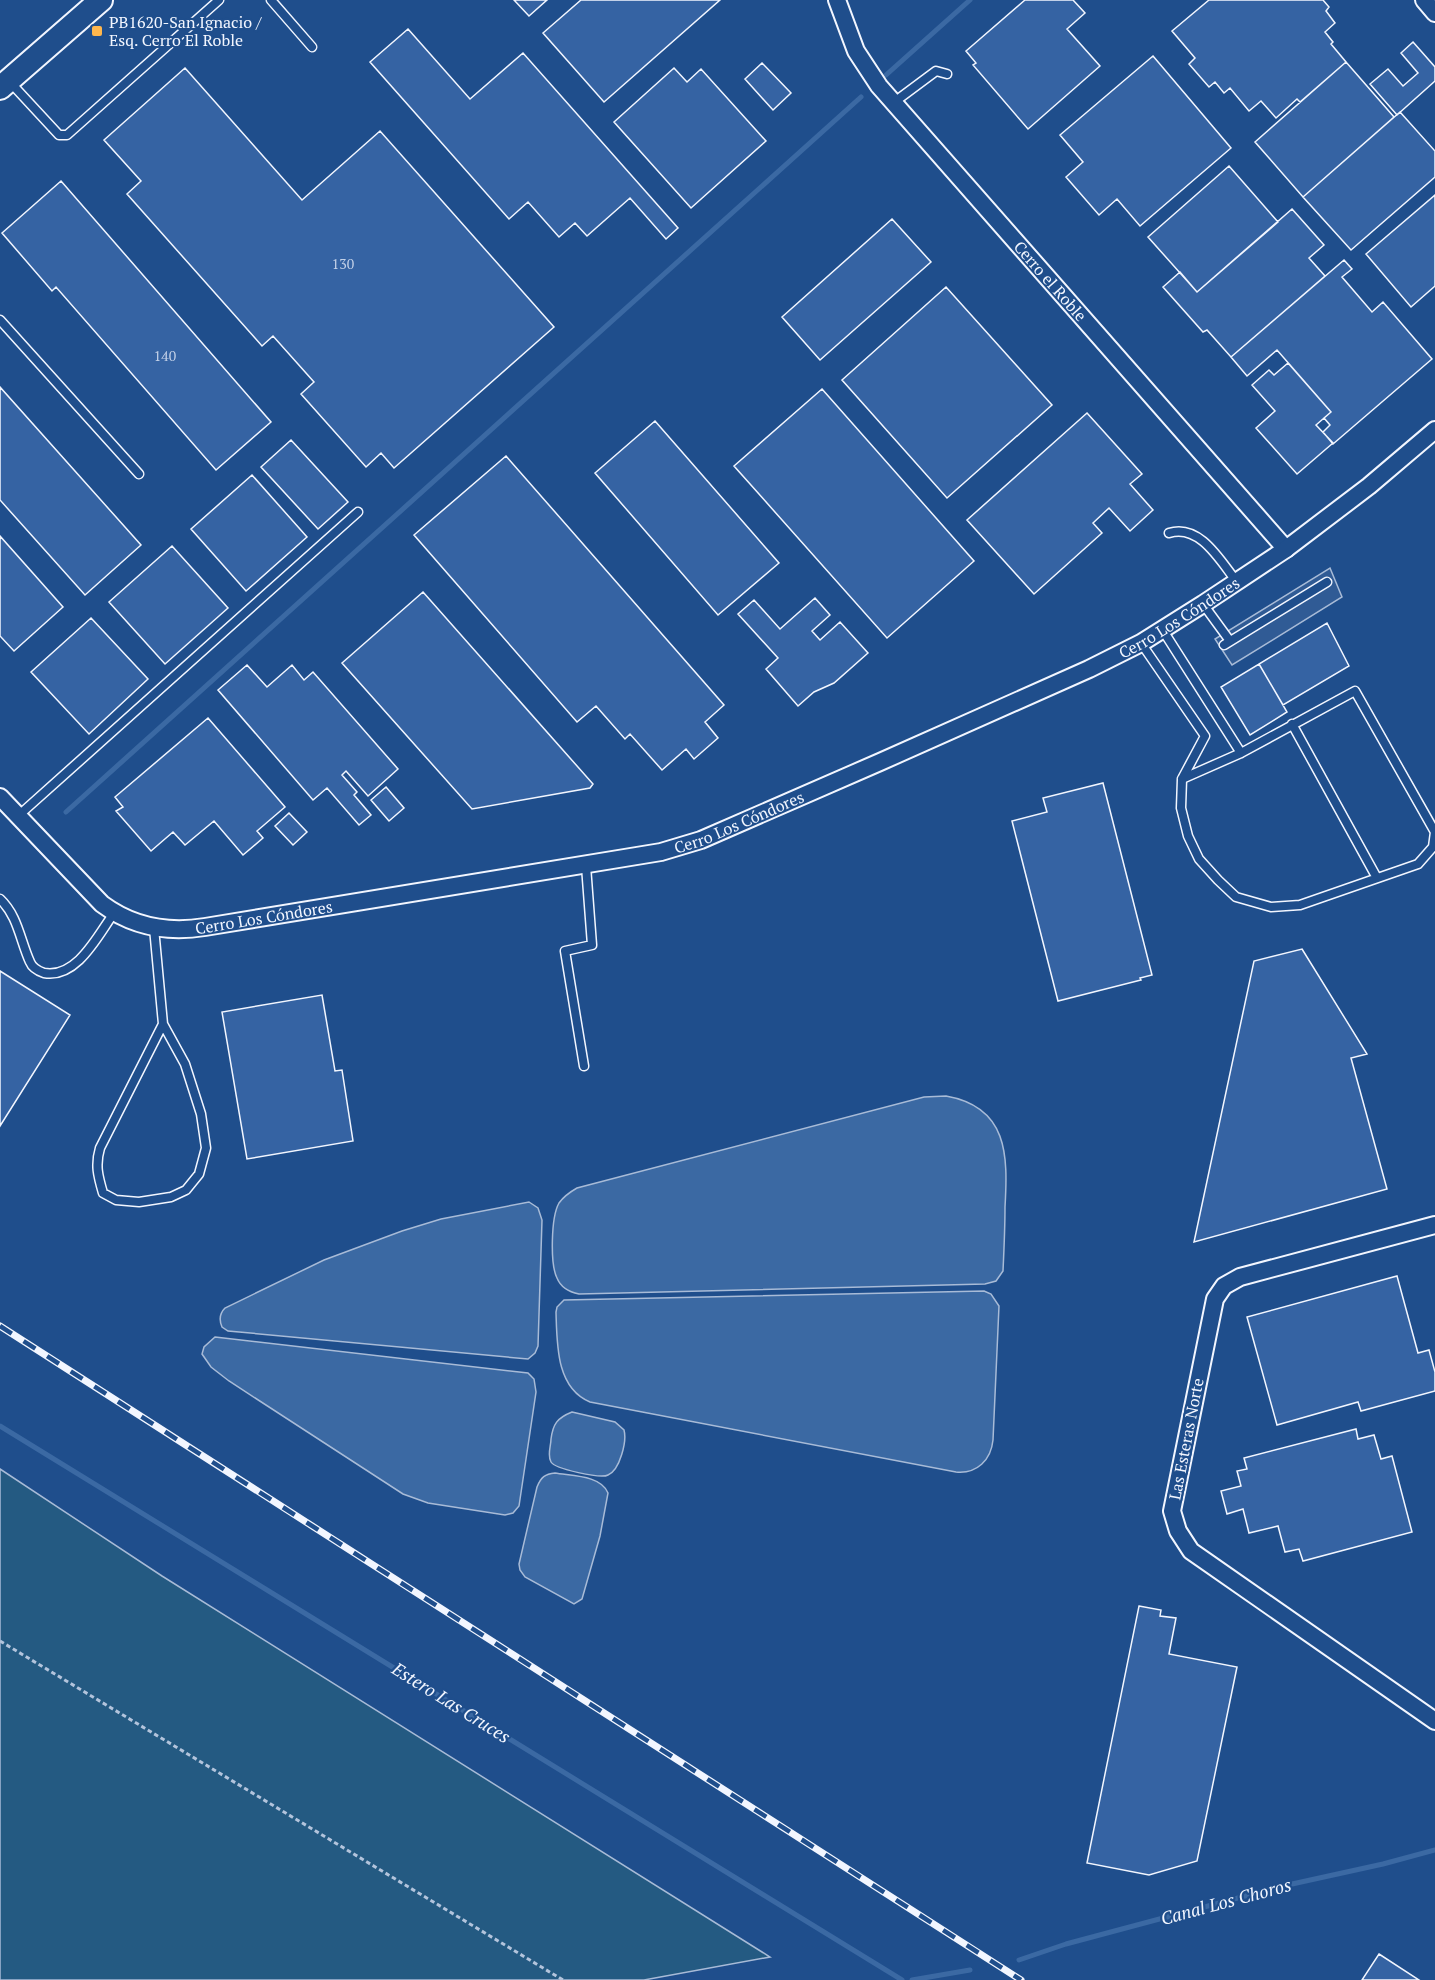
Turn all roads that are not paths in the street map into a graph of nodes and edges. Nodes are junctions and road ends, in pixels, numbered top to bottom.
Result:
1 (101, 0) edge
2 (219, 0) edge
3 (271, 0) edge
4 (837, 0) edge
5 (1424, 0) edge
6 (1435, 13) edge
7 (312, 47) dead end
8 (948, 74) dead end
9 (4, 84) edge
10 (893, 103) junction
11 (0, 320) edge
12 (1435, 430) edge
13 (139, 474) dead end
14 (358, 512) dead end
15 (1169, 533) dead end
16 (1286, 549) junction
17 (1236, 582) junction
18 (1326, 582) dead end
19 (1203, 604) junction
20 (1162, 629) junction
21 (1141, 643) junction
22 (1293, 724) junction
23 (1241, 753) junction
24 (1182, 779) junction
25 (0, 797) edge
26 (18, 817) junction
27 (586, 866) junction
28 (1377, 878) junction
29 (0, 899) edge
30 (114, 913) junction
31 (154, 928) junction
32 (163, 1024) junction
33 (584, 1066) dead end
34 (1435, 1226) edge
35 (1435, 1721) edge

1 - 9 main road
2 - 9 lane
3 - 7 lane
4 - 10 street, Cerro el Roble
5 - 6 street
8 - 10 lane
10 - 16 street, Cerro el Roble
11 - 13 lane
12 - 16 street, Cerro Los Cóndores
14 - 26 lane
15 - 17 lane
16 - 17 street, Cerro Los Cóndores
17 - 19 street, Cerro Los Cóndores
18 - 19 lane
19 - 20 street, Cerro Los Cóndores
20 - 21 street, Cerro Los Cóndores
20 - 23 lane
21 - 24 lane
21 - 27 street, Cerro Los Cóndores
22 - 23 lane
22 - 28 lane
22 - 28 lane
23 - 24 lane
24 - 28 lane
25 - 26 street, Cerro Los Cóndores
26 - 30 street, Cerro Los Cóndores
27 - 31 street, Cerro Los Cóndores
27 - 33 lane
29 - 30 lane
30 - 31 street, Cerro Los Cóndores
31 - 32 lane
32 - 32 lane
34 - 35 street, Las Esteras Norte

